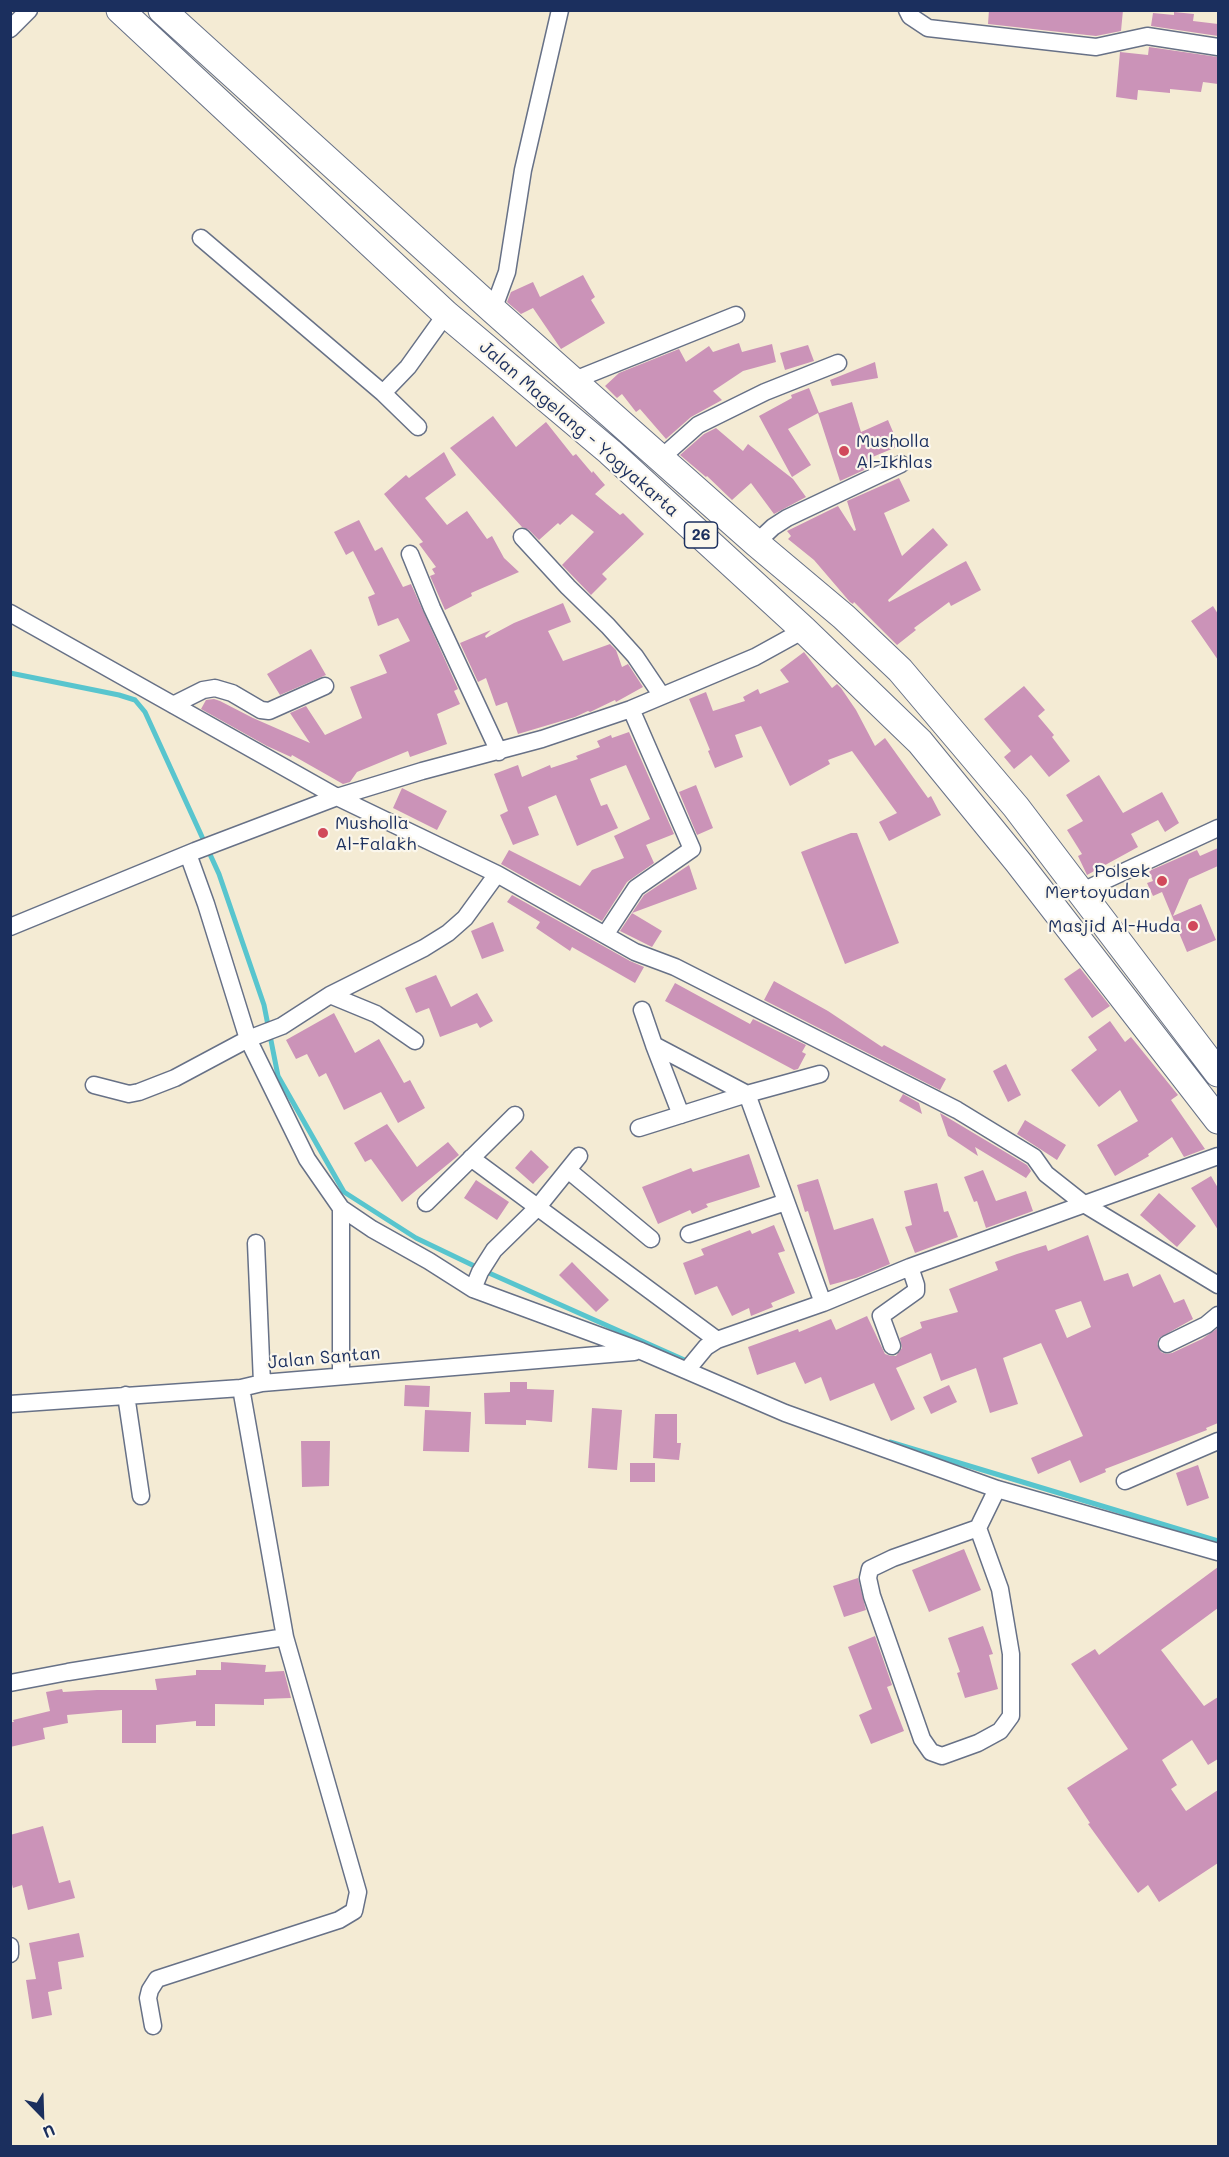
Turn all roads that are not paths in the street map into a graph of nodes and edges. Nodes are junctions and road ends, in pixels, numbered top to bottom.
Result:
1 (29, 10) edge
2 (120, 10) edge
3 (162, 10) edge
4 (560, 10) edge
5 (907, 10) edge
6 (10, 29) edge
7 (1218, 47) edge
8 (201, 238) dead end
9 (493, 310) junction
10 (447, 314) junction
11 (736, 315) dead end
12 (838, 363) dead end
13 (572, 381) junction
14 (383, 393) junction
15 (418, 427) dead end
16 (661, 458) junction
17 (901, 464) dead end
18 (522, 537) dead end
19 (756, 543) junction
20 (410, 554) dead end
21 (10, 613) edge
22 (804, 630) junction
23 (325, 686) dead end
24 (662, 696) junction
25 (173, 705) junction
26 (632, 709) junction
27 (499, 752) junction
28 (337, 797) junction
29 (1218, 828) edge
30 (191, 853) junction
31 (497, 874) junction
32 (1080, 892) junction
33 (10, 927) edge
34 (605, 935) junction
35 (1137, 965) junction
36 (1108, 979) junction
37 (330, 995) junction
38 (642, 1010) dead end
39 (254, 1037) junction
40 (415, 1041) dead end
41 (654, 1045) junction
42 (1210, 1047) edge
43 (1218, 1073) edge
44 (820, 1074) dead end
45 (94, 1085) dead end
46 (747, 1094) junction
47 (514, 1114) dead end
48 (681, 1115) junction
49 (1218, 1120) edge
50 (639, 1128) dead end
51 (579, 1156) dead end
52 (1218, 1156) edge
53 (471, 1158) junction
54 (568, 1170) junction
55 (786, 1202) junction
56 (426, 1203) dead end
57 (1084, 1204) junction
58 (341, 1208) junction
59 (537, 1208) junction
60 (689, 1234) dead end
61 (651, 1239) dead end
62 (256, 1243) dead end
63 (910, 1268) junction
64 (1218, 1285) edge
65 (473, 1289) junction
66 (823, 1303) junction
67 (1218, 1315) edge
68 (711, 1343) junction
69 (1167, 1344) dead end
70 (892, 1346) dead end
71 (641, 1351) junction
72 (689, 1367) junction
73 (341, 1376) junction
74 (262, 1383) junction
75 (241, 1388) junction
76 (126, 1395) junction
77 (10, 1404) edge
78 (1218, 1441) edge
79 (1125, 1481) dead end
80 (997, 1489) junction
81 (141, 1496) dead end
82 (978, 1528) junction
83 (1218, 1552) edge
84 (285, 1637) junction
85 (10, 1683) edge
86 (10, 1946) edge
87 (10, 1954) edge
88 (153, 2026) dead end

1 - 6 street
2 - 10 highway, Jalan Magelang - Yogyakarta / 26
3 - 9 highway, Jalan Magelang - Yogyakarta / 26
4 - 9 street
5 - 7 street
8 - 14 street
9 - 13 highway, Jalan Magelang - Yogyakarta / 26
10 - 14 street
10 - 22 highway, Jalan Magelang - Yogyakarta / 26
11 - 13 street
12 - 16 street
13 - 16 highway, Jalan Magelang - Yogyakarta / 26
14 - 15 street
16 - 19 highway, Jalan Magelang - Yogyakarta / 26
17 - 19 street
18 - 24 street
19 - 32 highway, Jalan Magelang - Yogyakarta / 26
20 - 27 street
21 - 25 street
22 - 24 street
22 - 36 highway, Jalan Magelang - Yogyakarta / 26
23 - 25 street
24 - 26 street
25 - 28 street
26 - 27 street
26 - 34 street
27 - 28 street
28 - 30 street
28 - 31 street
29 - 32 street
30 - 33 street
30 - 39 street
31 - 34 street
31 - 37 street
32 - 35 highway, Jalan Magelang - Yogyakarta / 26
34 - 57 street
35 - 36 highway
35 - 42 highway, Jalan Magelang - Yogyakarta / 26
36 - 49 highway, Jalan Magelang - Yogyakarta / 26
37 - 39 street
37 - 40 street
38 - 41 street
39 - 45 street
39 - 58 street
41 - 46 street
41 - 48 street
42 - 43 highway, Jalan Magelang - Yogyakarta / 26
44 - 46 street
46 - 48 street
46 - 55 street
47 - 53 street
48 - 50 street
51 - 54 street
52 - 57 street
53 - 56 street
53 - 59 street
54 - 59 street
54 - 61 street
55 - 60 street
55 - 66 street
57 - 63 street
57 - 64 street
58 - 65 street
58 - 73 street
59 - 65 street
59 - 68 street
62 - 74 street
63 - 66 street
63 - 70 street
65 - 71 street
66 - 68 street
67 - 69 street
68 - 72 street
71 - 72 street
71 - 73 street, Jalan Santan
72 - 80 street
73 - 74 street, Jalan Santan
74 - 75 street, Jalan Santan
75 - 76 street, Jalan Santan
75 - 84 street
76 - 77 street, Jalan Santan
76 - 81 street
78 - 79 street
80 - 82 street
80 - 83 street
82 - 82 street
84 - 85 street
84 - 88 street
86 - 87 street

